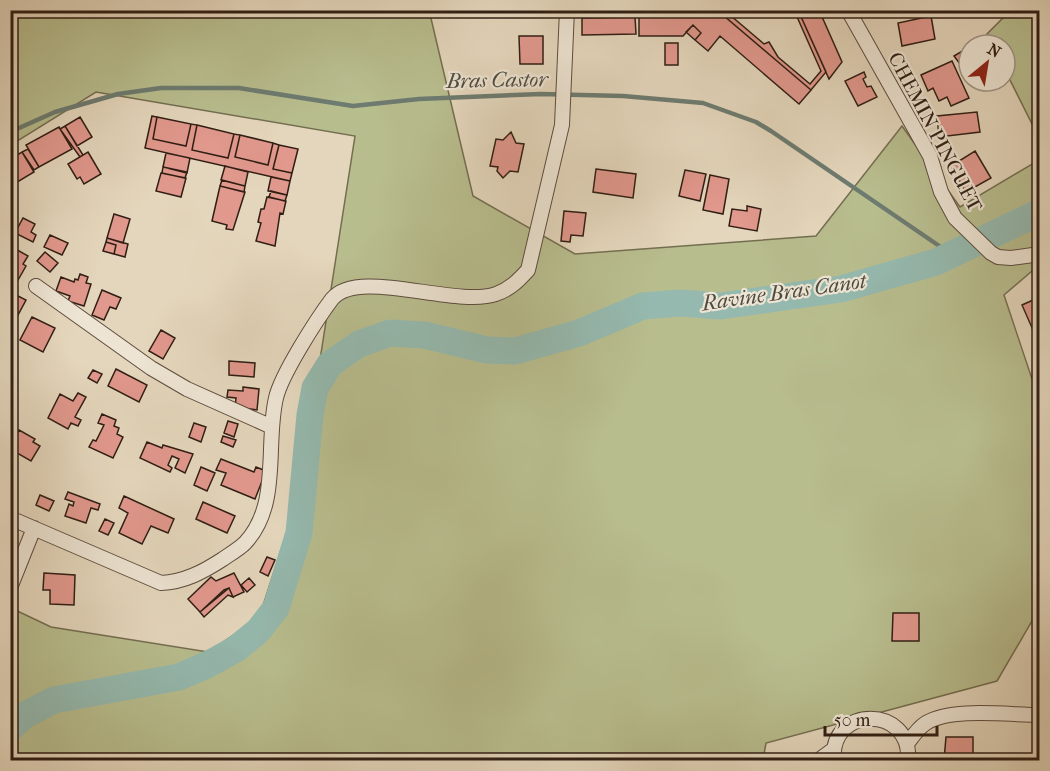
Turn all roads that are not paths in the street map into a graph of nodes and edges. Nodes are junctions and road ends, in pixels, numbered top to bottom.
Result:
1 (567, 10) edge
2 (848, 10) edge
3 (1040, 254) edge
4 (36, 285) dead end
5 (272, 427) junction
6 (10, 518) edge
7 (34, 528) junction
8 (10, 588) edge
9 (1040, 716) edge
10 (924, 724) junction
11 (894, 726) junction
12 (907, 744) junction
13 (834, 755) edge
14 (819, 760) edge
15 (908, 760) edge

1 - 5 street
2 - 3 street, CHEMIN PINGUET
4 - 5 street
5 - 7 street
6 - 7 street
7 - 8 street
9 - 10 street
10 - 11 street
10 - 12 street
11 - 12 street
11 - 13 street
12 - 15 street
13 - 14 street

